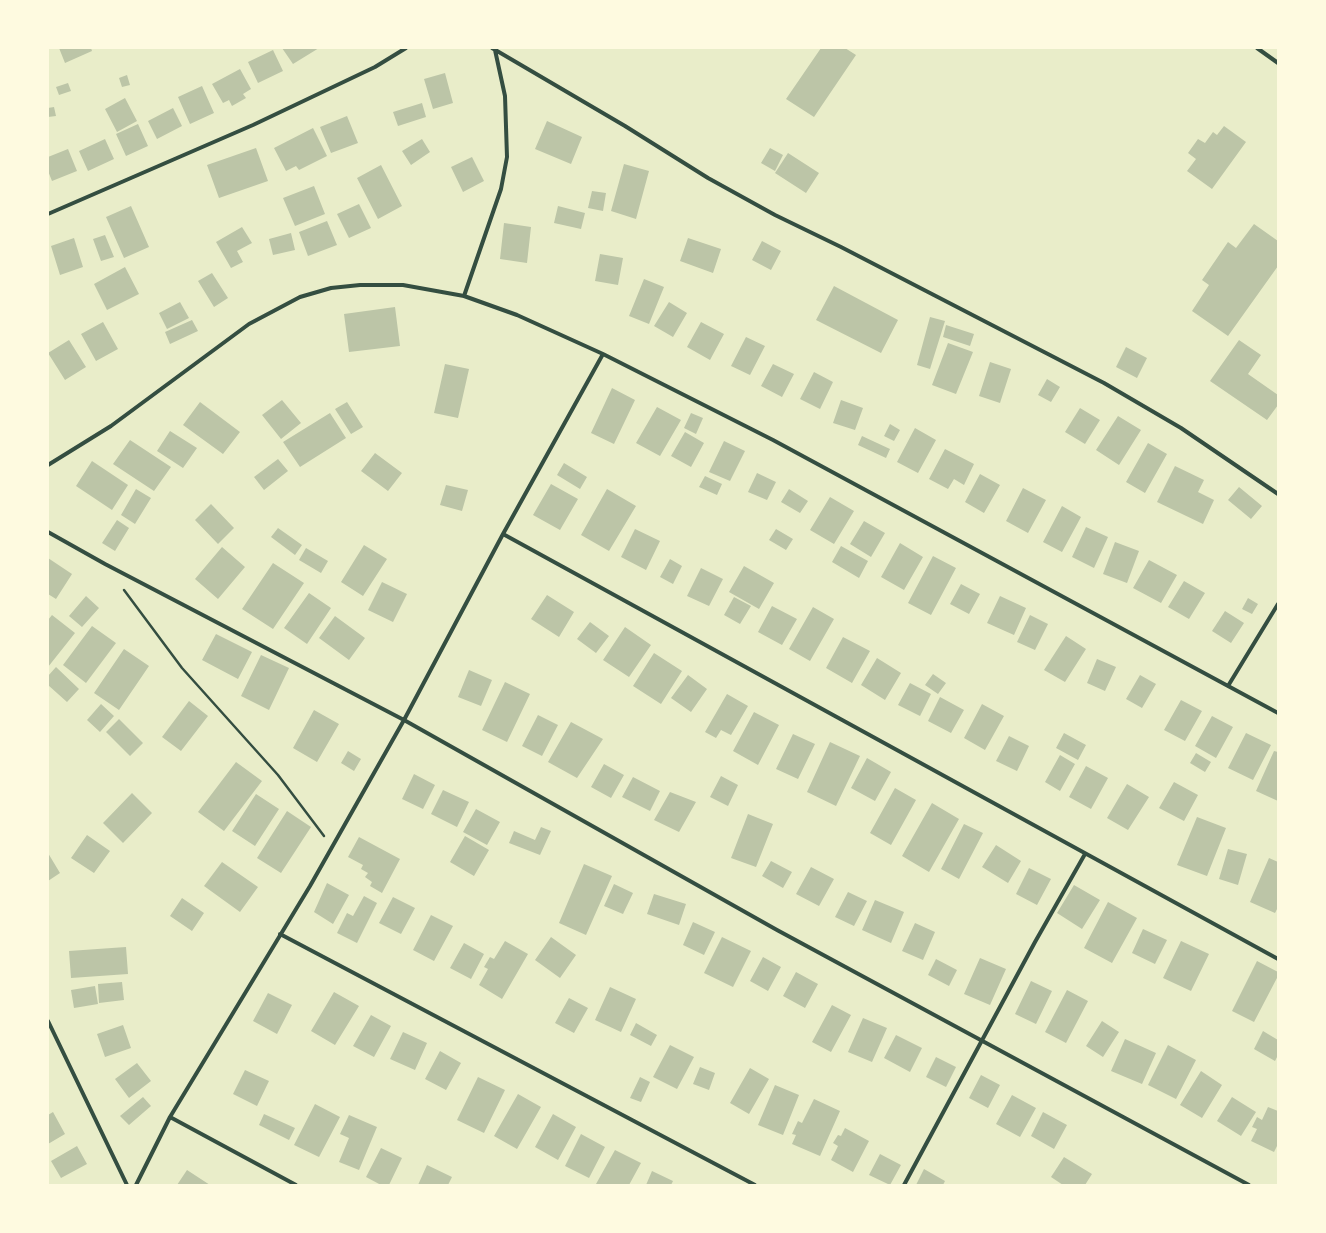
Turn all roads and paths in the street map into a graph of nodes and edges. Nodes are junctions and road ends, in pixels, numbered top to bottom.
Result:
1 (406, 48) edge
2 (1257, 48) edge
3 (494, 49) edge
4 (1278, 63) edge
5 (48, 214) edge
6 (464, 296) junction
7 (603, 354) junction
8 (48, 465) edge
9 (1278, 494) edge
10 (48, 532) edge
11 (503, 534) junction
12 (123, 588) dead end
13 (1278, 604) edge
14 (1228, 686) junction
15 (1278, 713) edge
16 (404, 720) junction
17 (332, 846) junction
18 (1085, 854) junction
19 (280, 934) junction
20 (1278, 959) edge
21 (48, 1021) edge
22 (981, 1040) junction
23 (170, 1118) junction
24 (127, 1185) edge
25 (136, 1185) edge
26 (296, 1185) edge
27 (756, 1185) edge
28 (904, 1185) edge
29 (1250, 1185) edge

1 - 5 street
2 - 4 street
3 - 6 street
3 - 9 street
6 - 7 street
6 - 8 street
7 - 11 street
7 - 14 street
10 - 16 street
11 - 16 street
11 - 18 street
12 - 17 path
13 - 14 street
14 - 15 street
16 - 17 street
16 - 22 street
17 - 19 street
18 - 20 street
18 - 22 street
19 - 23 street
19 - 27 street
21 - 24 street
22 - 28 street
22 - 29 street
23 - 25 street
23 - 26 street

